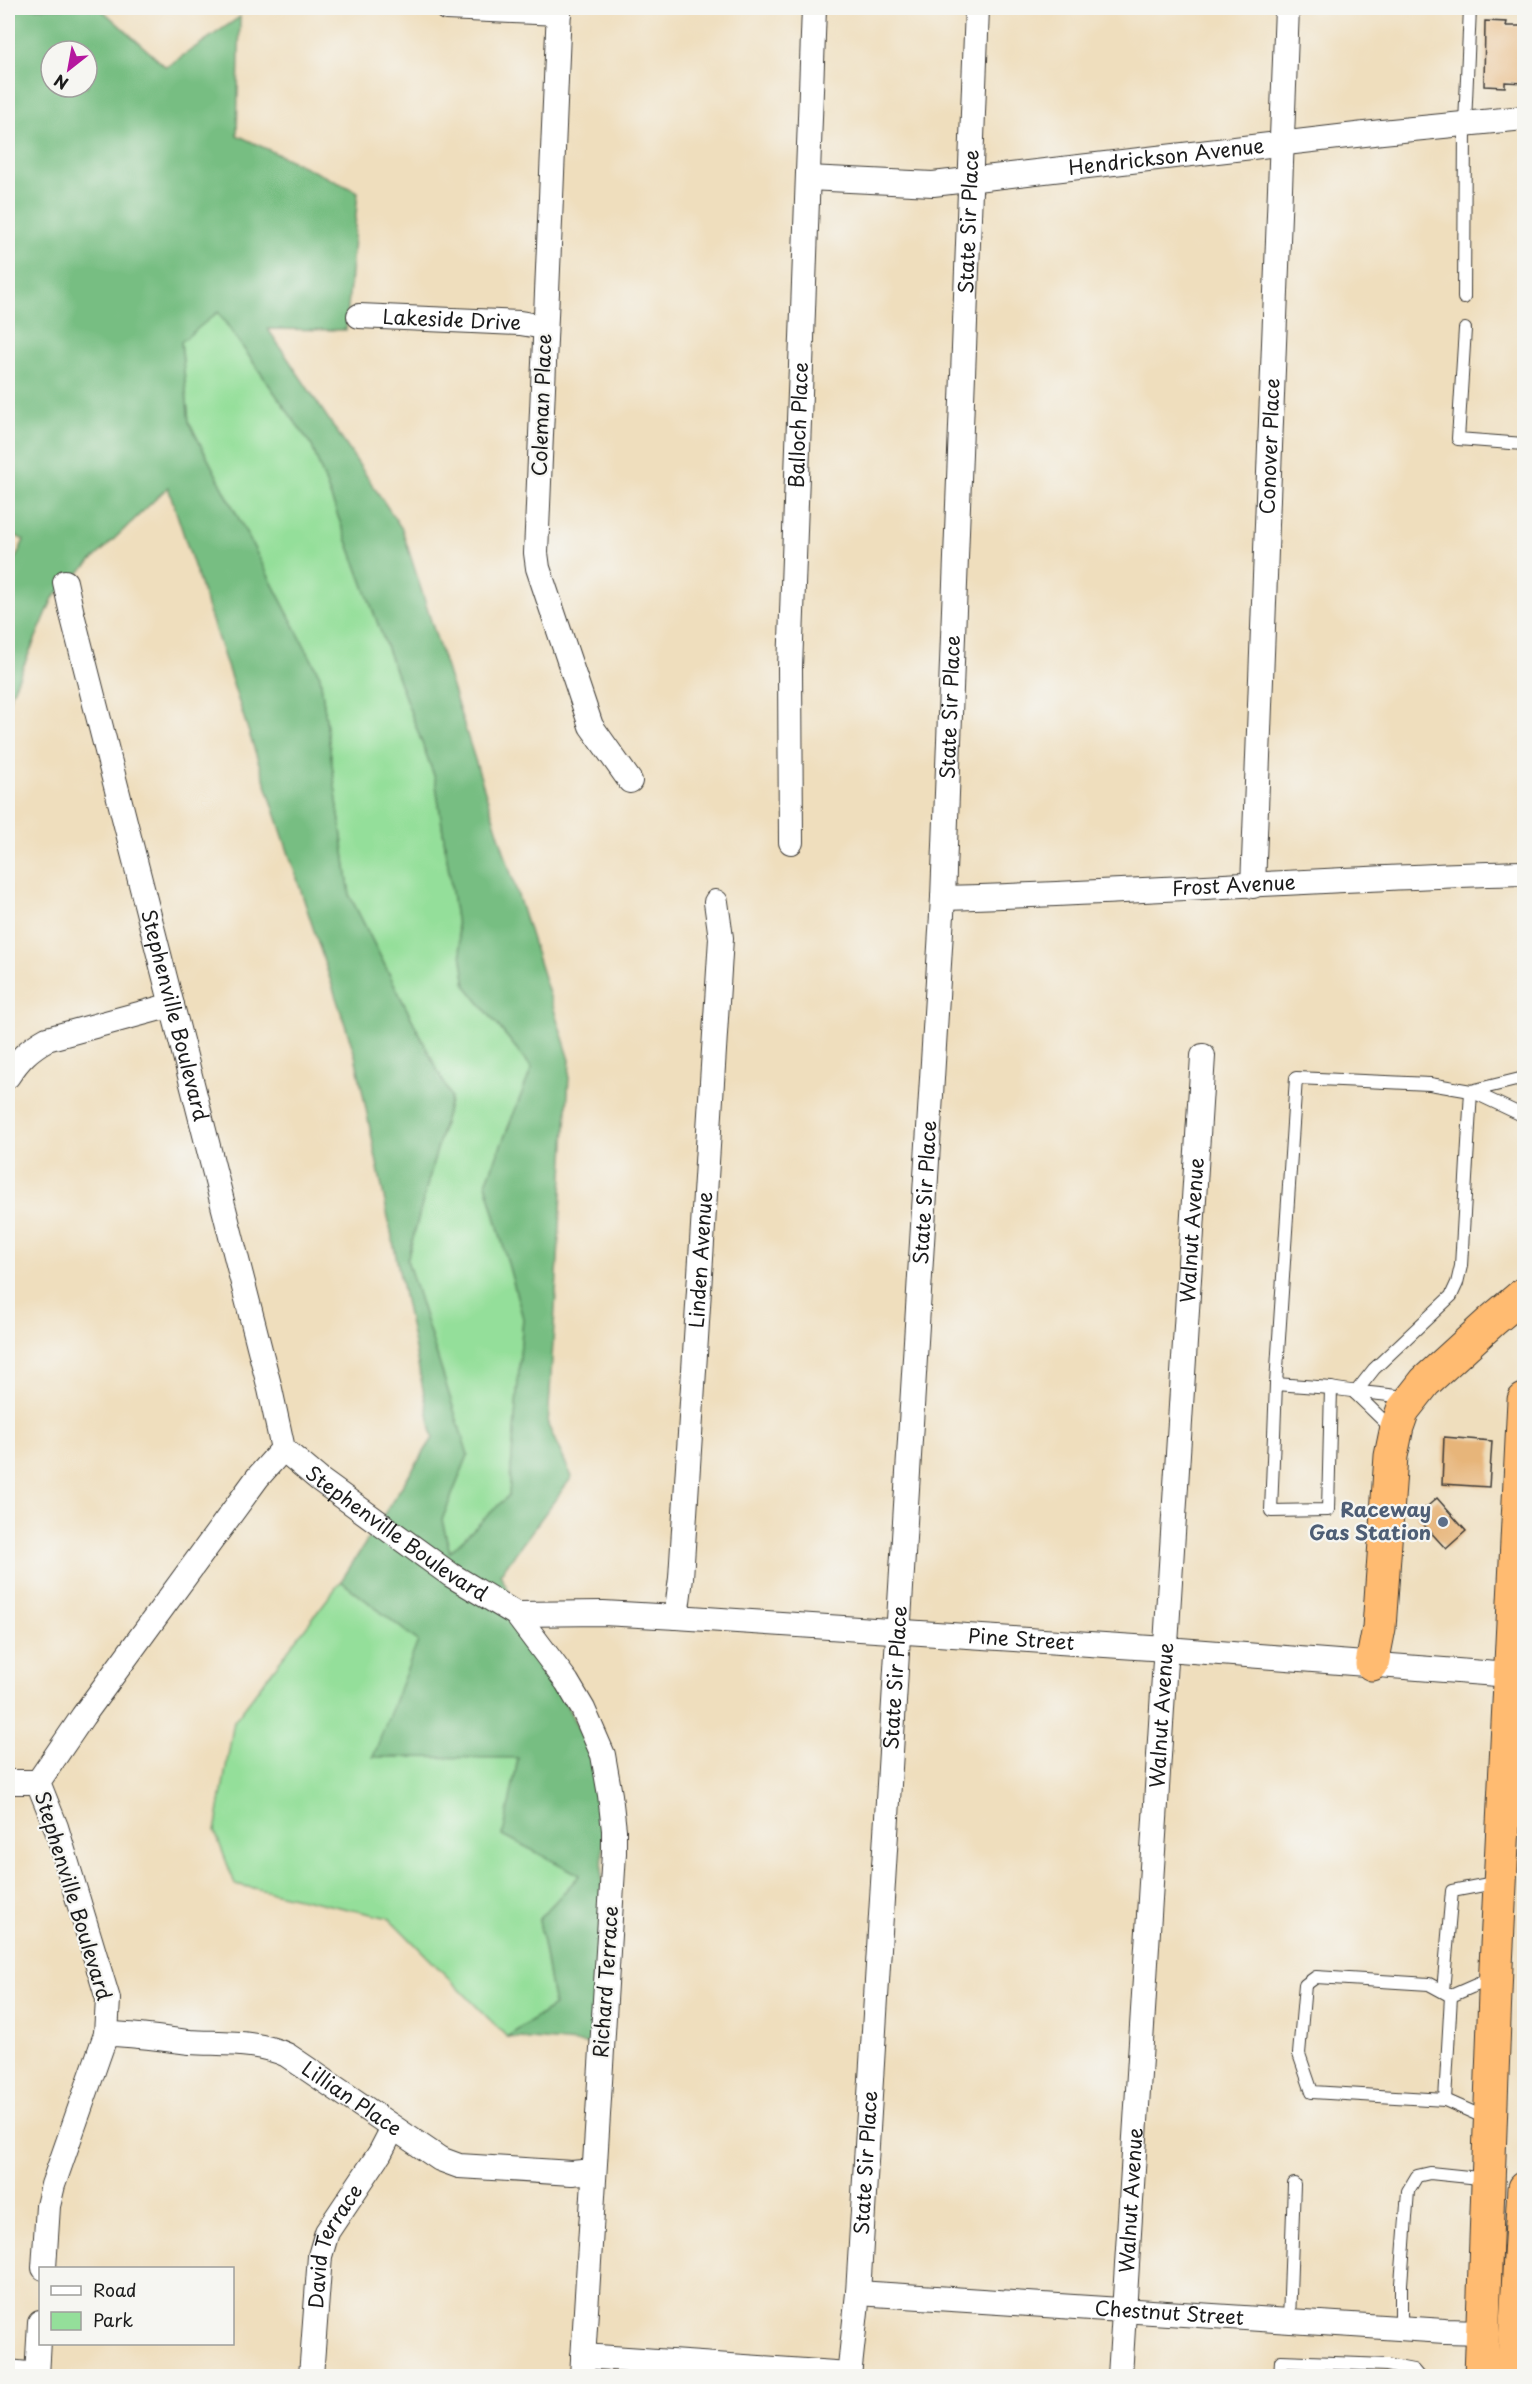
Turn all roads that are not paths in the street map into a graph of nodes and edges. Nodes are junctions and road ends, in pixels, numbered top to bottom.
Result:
1 (446, 8) edge
2 (814, 8) edge
3 (977, 8) edge
4 (1287, 8) edge
5 (1470, 8) edge
6 (559, 10) edge
7 (1524, 118) edge
8 (1465, 124) junction
9 (1282, 144) junction
10 (808, 178) junction
11 (970, 180) junction
12 (1464, 298) dead end
13 (359, 316) dead end
14 (546, 327) junction
15 (1465, 329) dead end
16 (1524, 444) edge
17 (66, 582) dead end
18 (630, 781) dead end
19 (791, 843) dead end
20 (1524, 873) edge
21 (1253, 886) junction
22 (943, 898) junction
23 (716, 902) dead end
24 (172, 1005) junction
25 (1203, 1056) dead end
26 (8, 1076) edge
27 (1524, 1078) edge
28 (1471, 1091) junction
29 (1524, 1116) edge
30 (1524, 1294) edge
31 (1276, 1384) junction
32 (1331, 1388) junction
33 (1355, 1393) junction
34 (1412, 1398) junction
35 (1524, 1400) edge
36 (1395, 1433) junction
37 (283, 1449) junction
38 (516, 1614) junction
39 (676, 1617) junction
40 (897, 1632) junction
41 (1166, 1649) junction
42 (1372, 1664) junction
43 (1517, 1673) edge
44 (8, 1782) edge
45 (38, 1782) junction
46 (1501, 1882) junction
47 (1496, 1977) junction
48 (1447, 1994) junction
49 (106, 2034) junction
50 (1445, 2100) junction
51 (1492, 2121) junction
52 (393, 2128) junction
53 (593, 2171) junction
54 (1489, 2179) junction
55 (1294, 2184) dead end
56 (1524, 2188) edge
57 (1523, 2231) edge
58 (44, 2267) edge
59 (858, 2293) junction
60 (1124, 2310) junction
61 (1289, 2321) junction
62 (1401, 2328) junction
63 (1482, 2332) junction
64 (39, 2340) edge
65 (582, 2366) edge
66 (1517, 2370) edge
67 (8, 2372) edge
68 (849, 2375) edge
69 (37, 2376) edge
70 (311, 2376) edge
71 (1120, 2376) edge
72 (1280, 2376) edge
73 (1418, 2376) edge
74 (1481, 2376) edge

1 - 6 street
2 - 10 street, Balloch Place
3 - 11 street, State Sir Place
4 - 9 street, Conover Place
5 - 8 lane
6 - 14 street, Coleman Place
7 - 8 street, Hendrickson Avenue
8 - 9 street, Hendrickson Avenue
8 - 12 lane
9 - 11 street, Hendrickson Avenue
9 - 21 street, Conover Place
10 - 11 street, Hendrickson Avenue
10 - 19 street, Balloch Place
11 - 22 street, State Sir Place
13 - 14 street, Lakeside Drive
14 - 18 street, Coleman Place
15 - 16 lane
17 - 24 street, Stephenville Boulevard
20 - 21 street, Frost Avenue
21 - 22 street, Frost Avenue
22 - 40 street, State Sir Place
23 - 39 street, Linden Avenue
24 - 26 street
24 - 37 street, Stephenville Boulevard
25 - 41 street, Walnut Avenue
27 - 28 lane
28 - 29 lane
28 - 31 lane
28 - 33 lane
30 - 34 highway
31 - 32 lane
31 - 32 lane
32 - 33 lane
33 - 34 lane
33 - 36 lane
34 - 36 highway
35 - 43 highway
36 - 42 highway
37 - 38 street, Stephenville Boulevard
37 - 45 street, Stephenville Boulevard
38 - 39 street, Pine Street
38 - 53 street, Richard Terrace
39 - 40 street, Pine Street
40 - 41 street, Pine Street
40 - 59 street, State Sir Place
41 - 42 street, Pine Street
41 - 60 street, Walnut Avenue
42 - 43 street, Pine Street
43 - 46 highway
44 - 45 street
45 - 49 street, Stephenville Boulevard
46 - 47 highway
46 - 48 lane
47 - 48 lane
47 - 51 highway
48 - 50 lane
48 - 50 lane
49 - 52 street, Lillian Place
49 - 58 street, Stephenville Boulevard
50 - 51 lane
51 - 54 highway
52 - 53 street, Lillian Place
52 - 70 street, David Terrace
53 - 65 street, Richard Terrace
54 - 62 lane
54 - 63 highway
55 - 61 lane
56 - 57 highway
57 - 66 highway
59 - 60 street, Chestnut Street
59 - 68 street, State Sir Place
60 - 61 street, Chestnut Street
60 - 71 street, Walnut Avenue
61 - 62 street, Chestnut Street
62 - 63 street, Chestnut Street
63 - 74 highway
64 - 69 street
65 - 68 street
67 - 69 street
72 - 73 lane

